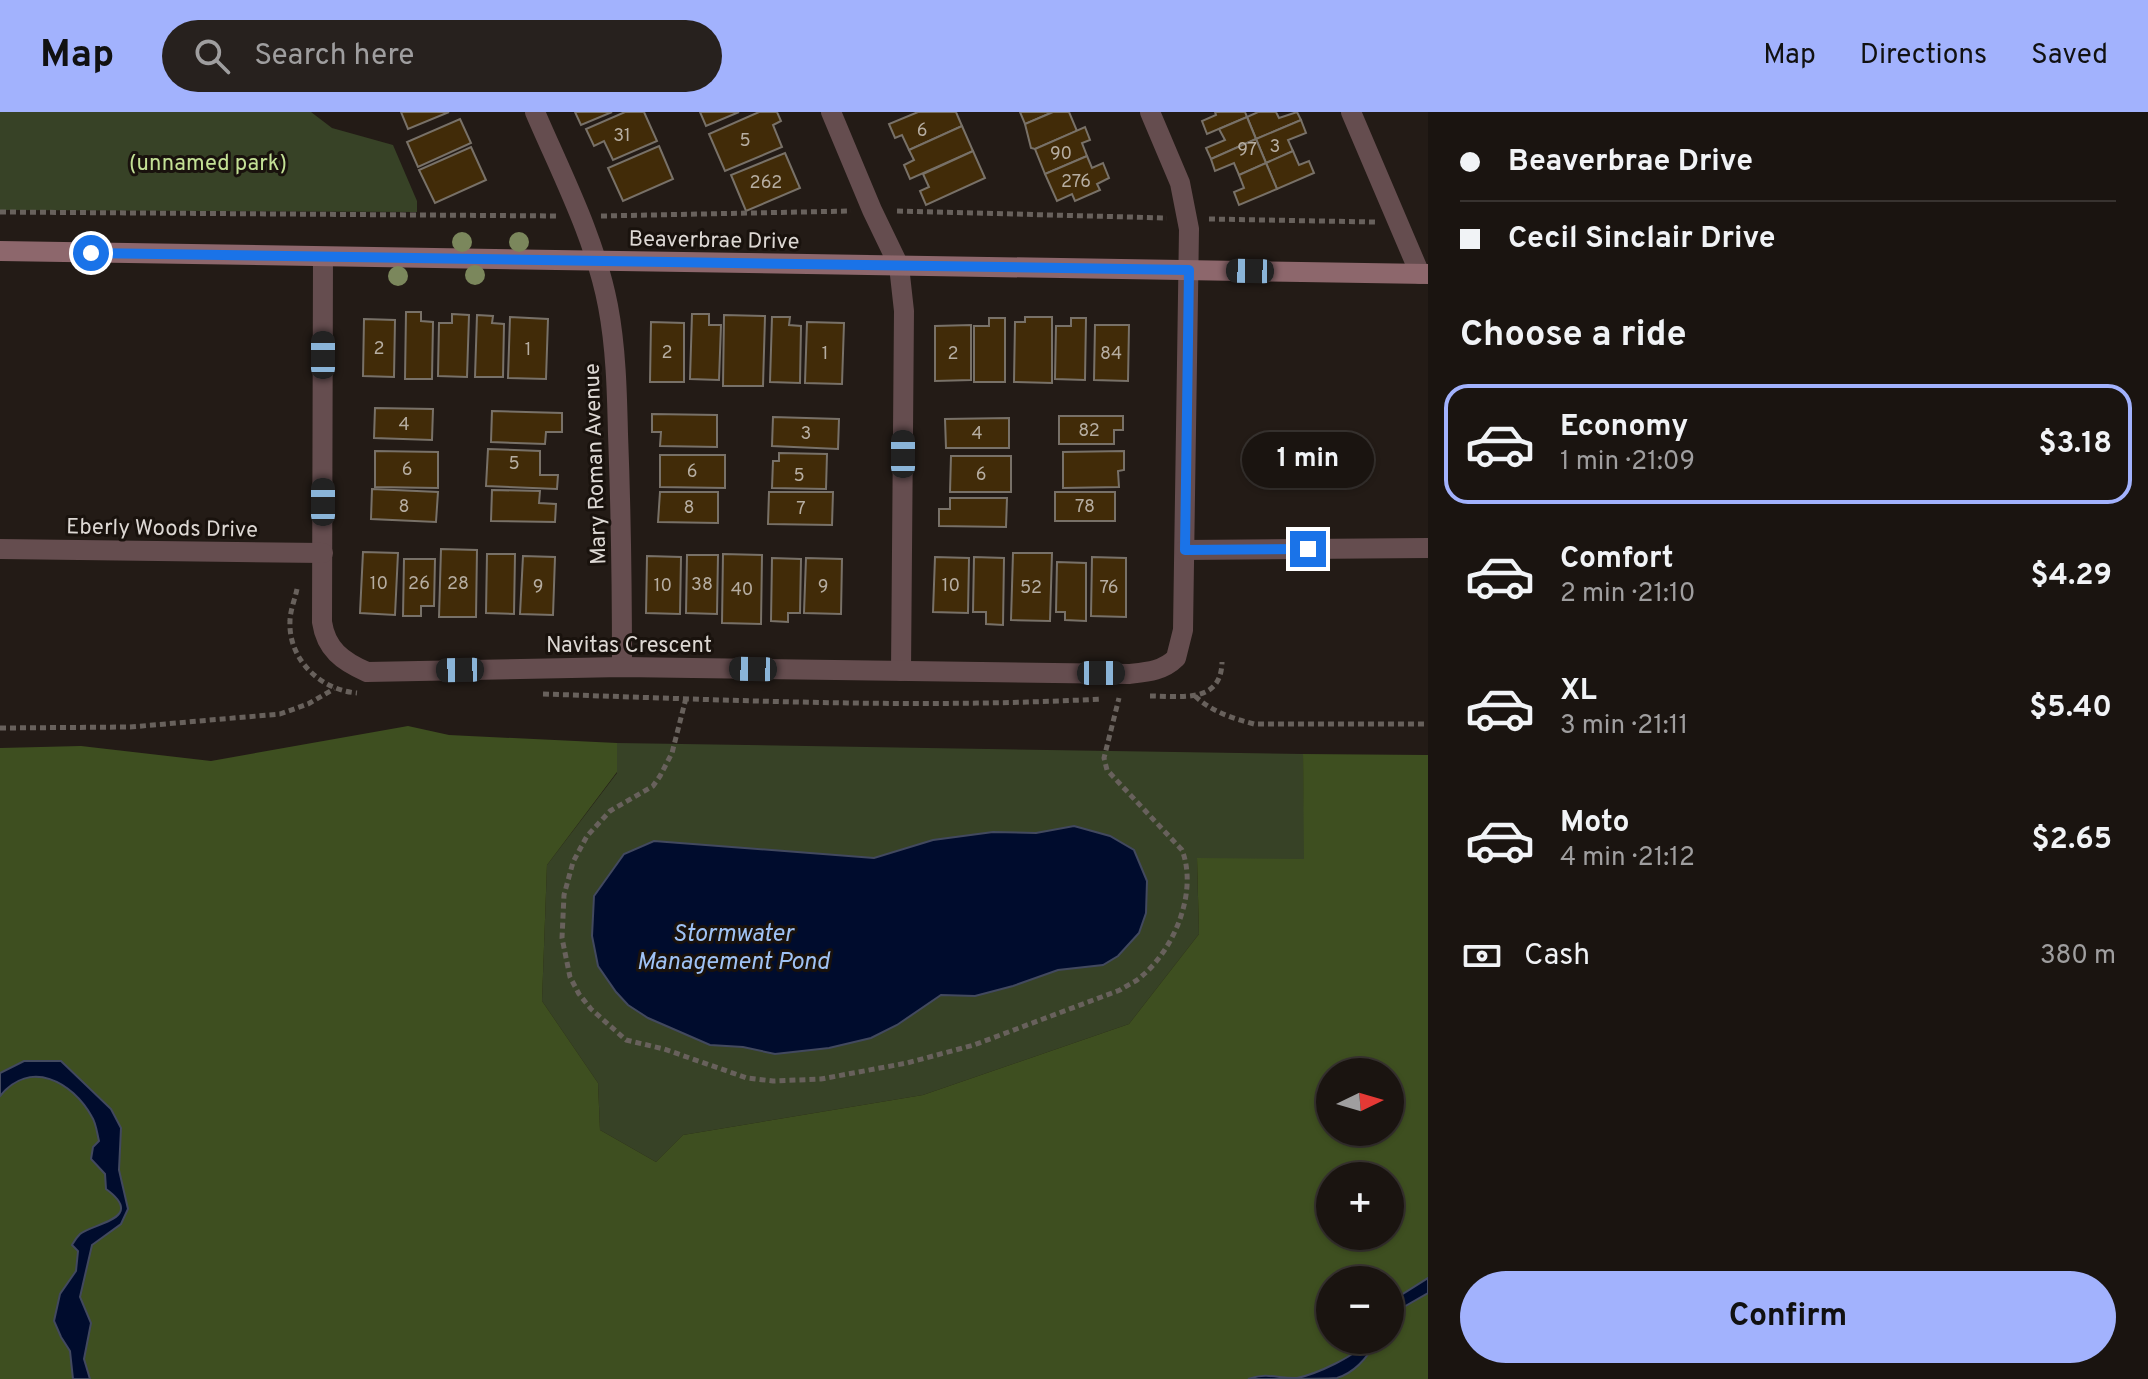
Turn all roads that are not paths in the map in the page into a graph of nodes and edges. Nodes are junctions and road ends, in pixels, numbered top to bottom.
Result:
1 (535, 112) edge
2 (831, 112) edge
3 (1150, 112) edge
4 (1351, 112) edge
5 (0, 251) edge
6 (323, 257) junction
7 (596, 261) junction
8 (899, 266) junction
9 (1189, 270) junction
10 (1424, 274) edge
11 (1428, 548) edge
12 (0, 549) edge
13 (1185, 550) junction
14 (323, 553) junction
15 (622, 667) junction
16 (901, 671) junction

1 - 7 street, Mary Roman Avenue
2 - 8 street
3 - 9 street, Navitas Crescent
4 - 10 street
5 - 6 street, Beaverbrae Drive
6 - 7 street, Beaverbrae Drive
6 - 14 street, Navitas Crescent
7 - 8 street, Beaverbrae Drive
7 - 15 street, Mary Roman Avenue
8 - 9 street, Beaverbrae Drive
8 - 16 street
9 - 10 street, Beaverbrae Drive
9 - 13 street, Navitas Crescent
11 - 13 street
12 - 14 street, Eberly Woods Drive
13 - 16 street, Navitas Crescent
14 - 15 street, Navitas Crescent
15 - 16 street, Navitas Crescent

